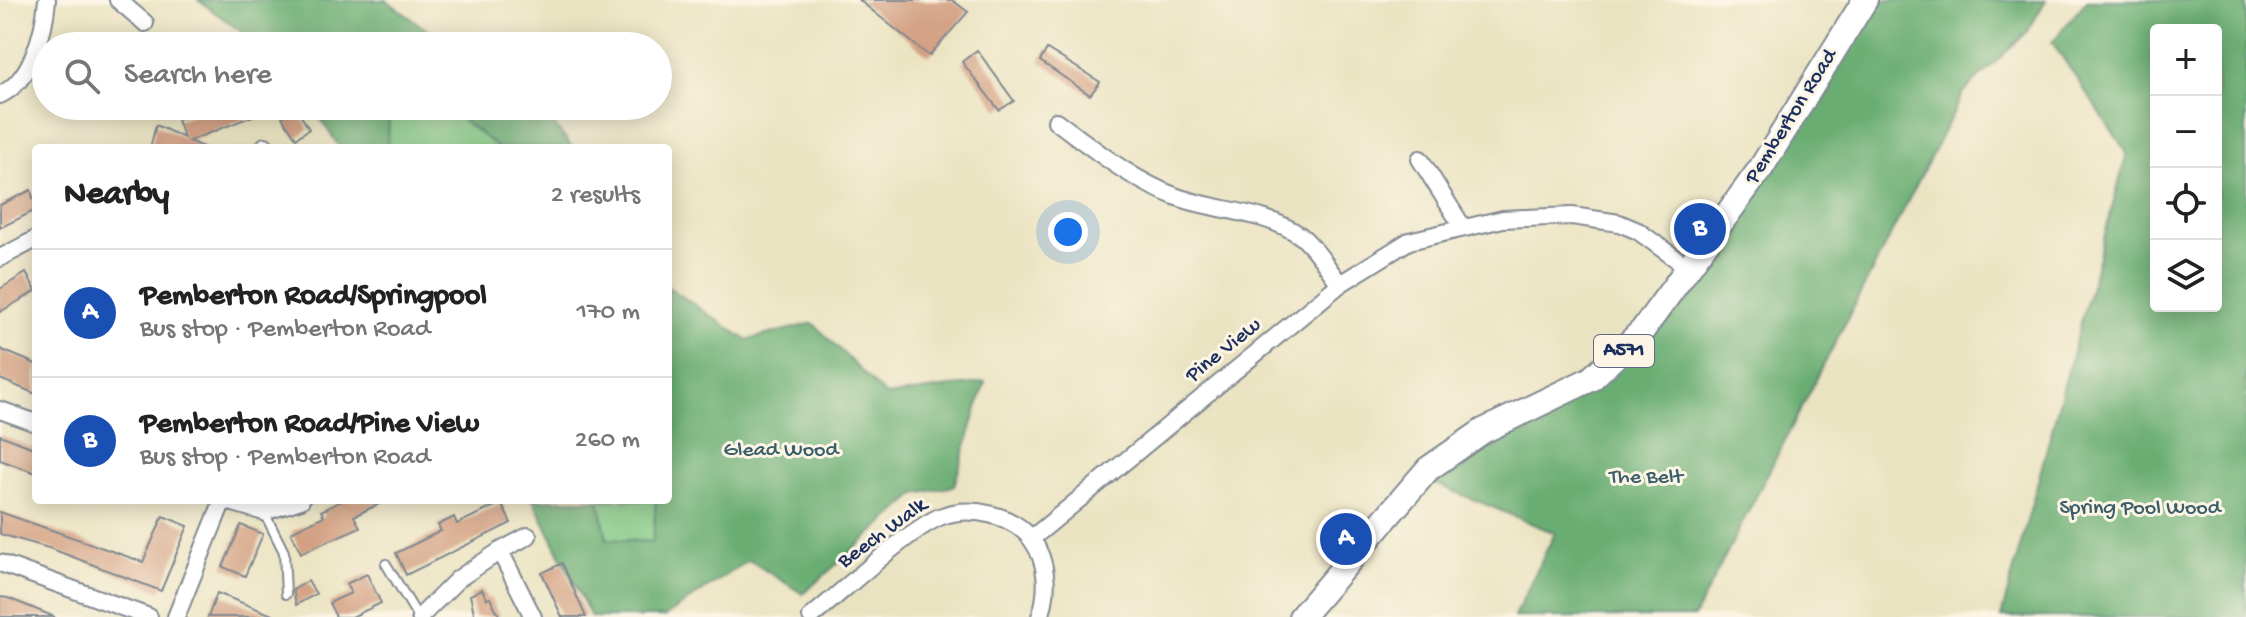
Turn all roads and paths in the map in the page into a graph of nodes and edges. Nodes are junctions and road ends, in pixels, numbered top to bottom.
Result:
1 (47, 0) edge
2 (1865, 0) edge
3 (125, 2) edge
4 (145, 23) dead end
5 (42, 32) edge
6 (32, 58) edge
7 (0, 95) edge
8 (1056, 121) dead end
9 (1420, 160) dead end
10 (1462, 226) junction
11 (32, 241) edge
12 (0, 258) edge
13 (1690, 269) junction
14 (1340, 284) junction
15 (0, 410) edge
16 (32, 422) edge
17 (221, 504) edge
18 (237, 504) edge
19 (289, 504) edge
20 (264, 512) junction
21 (528, 536) dead end
22 (1031, 539) junction
23 (500, 551) junction
24 (0, 563) edge
25 (386, 564) dead end
26 (286, 594) dead end
27 (149, 617) edge
28 (176, 617) edge
29 (419, 617) edge
30 (533, 617) edge
31 (811, 617) edge
32 (1040, 617) edge
33 (1301, 617) edge

1 - 5 street
2 - 13 main road, Pemberton Road / A571
3 - 4 street
6 - 7 street
8 - 14 street
9 - 10 street
10 - 13 street, Pine View
10 - 14 street, Pine View
11 - 12 street
13 - 33 main road, Pemberton Road / A571
14 - 22 street, Pine View
15 - 16 street
17 - 28 street
18 - 20 street
19 - 20 street
20 - 26 lane
21 - 23 street
22 - 31 street, Beech Walk
22 - 32 street
23 - 29 street
23 - 30 street
24 - 27 street
25 - 29 lane

